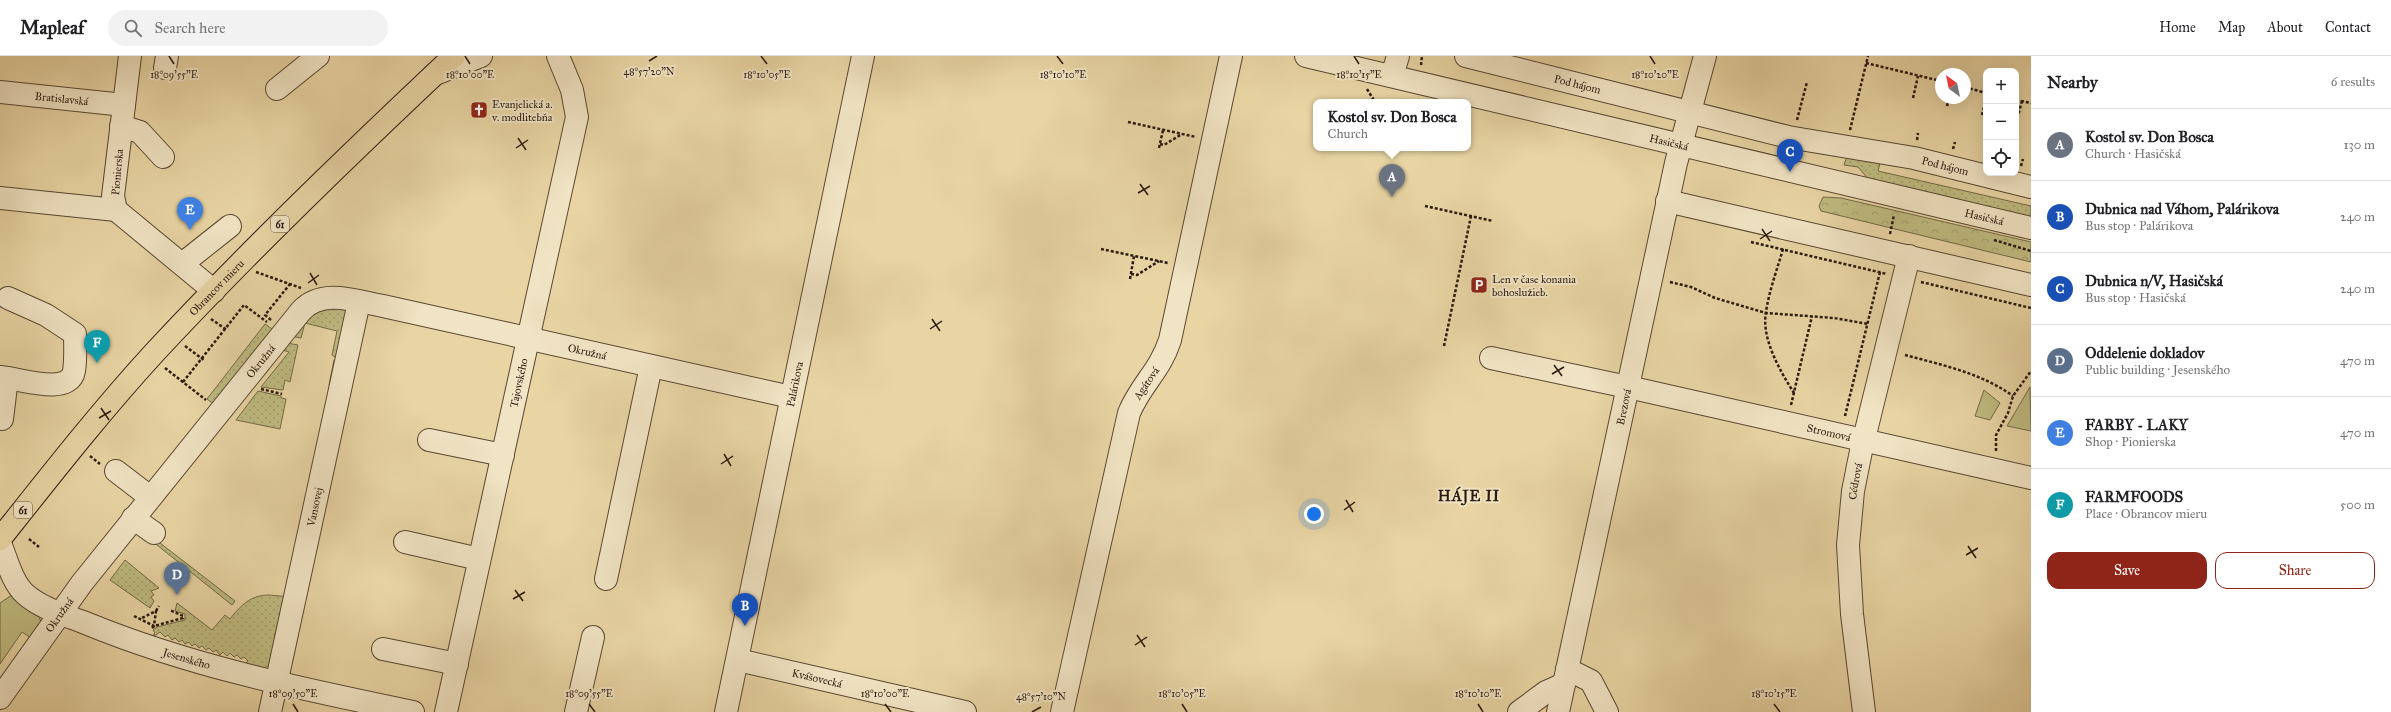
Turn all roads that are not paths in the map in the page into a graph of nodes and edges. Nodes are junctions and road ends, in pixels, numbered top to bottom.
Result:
1 (130, 56) edge
2 (318, 56) edge
3 (454, 56) edge
4 (481, 56) edge
5 (558, 56) edge
6 (863, 56) edge
7 (1231, 56) edge
8 (1306, 56) edge
9 (1466, 56) edge
10 (1705, 56) edge
11 (1395, 66) edge
12 (434, 75) junction
13 (277, 89) dead end
14 (0, 92) edge
15 (1690, 114) junction
16 (123, 116) junction
17 (1680, 145) junction
18 (163, 157) dead end
19 (2031, 187) edge
20 (0, 198) edge
21 (1667, 201) junction
22 (116, 210) junction
23 (230, 226) dead end
24 (2031, 228) edge
25 (1909, 256) junction
26 (182, 264) junction
27 (2031, 285) edge
28 (214, 291) junction
29 (8, 298) dead end
30 (359, 302) junction
31 (529, 339) junction
32 (1491, 358) dead end
33 (651, 366) junction
34 (3, 378) edge
35 (1626, 386) junction
36 (791, 397) junction
37 (2, 419) dead end
38 (429, 440) dead end
39 (1863, 441) junction
40 (503, 455) junction
41 (109, 468) road end
42 (2031, 478) edge
43 (150, 497) junction
44 (133, 518) junction
45 (154, 533) dead end
46 (0, 539) edge
47 (405, 542) dead end
48 (0, 543) edge
49 (479, 559) junction
50 (606, 578) dead end
51 (59, 612) junction
52 (593, 637) dead end
53 (383, 649) dead end
54 (738, 660) junction
55 (456, 664) junction
56 (1565, 677) junction
57 (276, 683) junction
58 (0, 698) edge
59 (916, 706) edge
60 (270, 712) edge
61 (413, 712) edge
62 (446, 712) edge
63 (576, 712) edge
64 (726, 712) edge
65 (965, 712) edge
66 (1062, 712) edge
67 (1518, 712) edge
68 (1558, 712) edge
69 (1607, 712) edge
70 (1864, 712) edge

1 - 16 street, Pionierska
2 - 13 street
3 - 12 main road, Obrancov mieru / 61
4 - 12 street
5 - 31 street, Tajovského
6 - 36 street, Palárikova
7 - 66 street, Agátová
8 - 11 street, Hasičská
9 - 15 street, Pod hájom
10 - 15 street
11 - 17 street, Hasičská
12 - 28 main road, Obrancov mieru / 61
14 - 16 street, Bratislavská
15 - 17 street
15 - 19 street, Pod hájom
16 - 18 street, Bratislavská
16 - 22 street, Pionierska
17 - 21 street, Brezová
17 - 24 street, Hasičská
20 - 22 street
21 - 25 street
21 - 35 street, Brezová
22 - 26 street, Pionierska
23 - 26 street
25 - 27 street
25 - 39 street, Cédrová
26 - 28 street, Pionierska
28 - 46 main road, Obrancov mieru / 61
29 - 34 street
30 - 31 street, Okružná
30 - 43 street, Okružná
30 - 57 street, Vansovej
31 - 33 street, Okružná
31 - 40 street, Tajovského
32 - 35 street, Stromová
33 - 36 street, Okružná
33 - 50 street
34 - 37 street
35 - 39 street, Stromová
35 - 56 street, Brezová
36 - 54 street, Palárikova
38 - 40 street
39 - 42 street, Stromová
39 - 70 street, Cédrová
40 - 49 street, Tajovského
41 - 43 street
43 - 44 street, Okružná
44 - 45 street
44 - 51 street, Okružná
47 - 49 street
48 - 51 street, Jesenského
49 - 55 street, Tajovského
51 - 57 street, Jesenského
51 - 58 street, Okružná
52 - 63 street
53 - 55 street
54 - 59 street, Kvášovecká
54 - 64 street, Palárikova
55 - 62 street, Tajovského
56 - 67 street
56 - 68 street, Brezová
56 - 69 street
57 - 60 street, Vansovej
57 - 61 street, Jesenského
59 - 65 street, Kvášovecká

